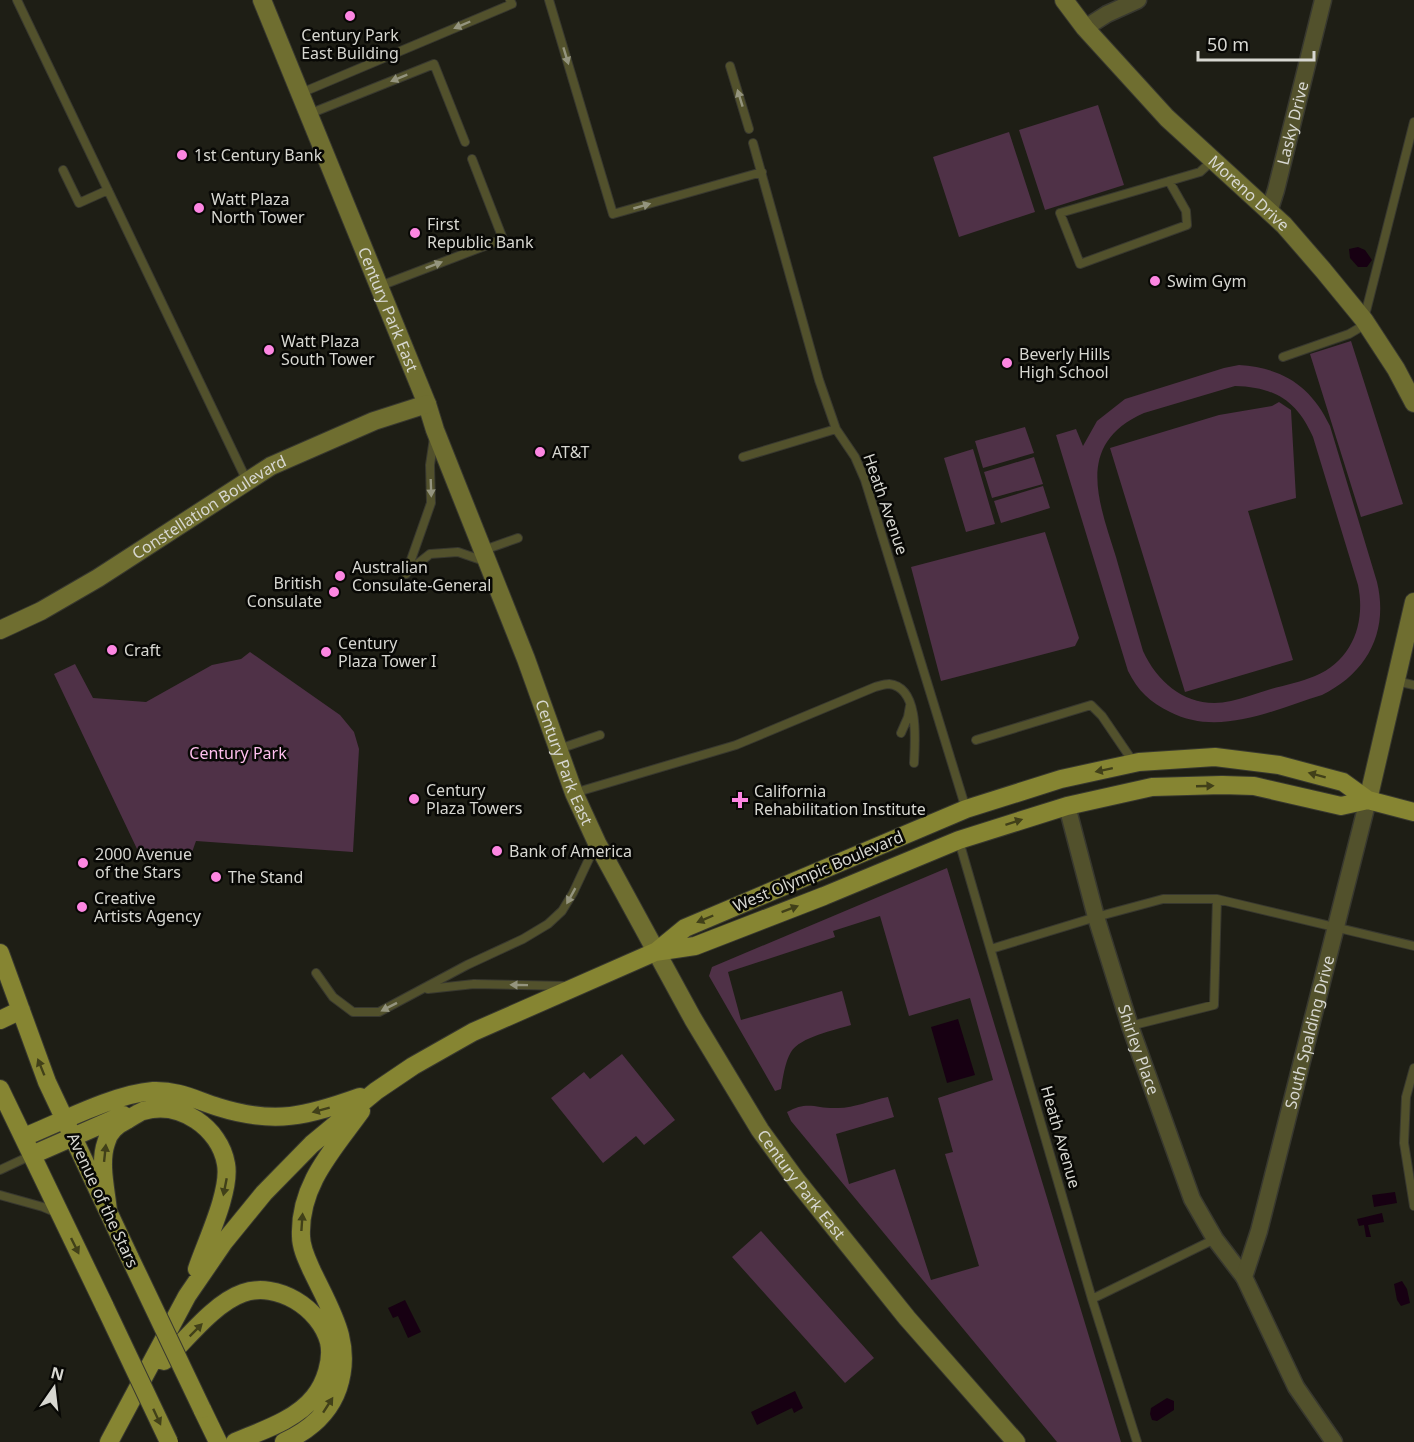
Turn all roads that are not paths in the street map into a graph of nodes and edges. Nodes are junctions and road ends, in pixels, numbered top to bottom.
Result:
1 (17, 0) edge
2 (262, 0) edge
3 (510, 0) edge
4 (549, 0) edge
5 (1064, 0) edge
6 (1138, 0) edge
7 (1323, 0) edge
8 (1085, 28) junction
9 (730, 66) dead end
10 (301, 93) junction
11 (309, 114) junction
12 (1414, 122) edge
13 (749, 129) dead end
14 (465, 142) dead end
15 (753, 143) dead end
16 (472, 159) dead end
17 (1213, 160) junction
18 (63, 170) dead end
19 (762, 172) junction
20 (1169, 181) junction
21 (108, 190) junction
22 (1269, 212) junction
23 (380, 286) junction
24 (1365, 322) junction
25 (1283, 357) dead end
26 (1414, 403) edge
27 (427, 404) junction
28 (836, 429) junction
29 (435, 430) junction
30 (743, 457) dead end
31 (247, 481) junction
32 (518, 538) dead end
33 (486, 557) junction
34 (1414, 602) edge
35 (0, 630) edge
36 (1396, 681) junction
37 (1414, 685) edge
38 (910, 703) junction
39 (901, 733) dead end
40 (600, 735) dead end
41 (976, 740) dead end
42 (559, 749) junction
43 (914, 763) dead end
44 (1134, 764) junction
45 (574, 793) junction
46 (1368, 800) junction
47 (1067, 806) junction
48 (966, 809) junction
49 (1414, 812) edge
50 (958, 840) junction
51 (597, 843) junction
52 (1217, 899) junction
53 (1096, 917) junction
54 (1335, 926) junction
55 (1414, 946) edge
56 (991, 949) junction
57 (655, 952) junction
58 (0, 953) edge
59 (316, 973) dead end
60 (578, 986) junction
61 (424, 990) junction
62 (21, 1010) junction
63 (0, 1020) edge
64 (1130, 1026) junction
65 (1414, 1068) edge
66 (0, 1089) edge
67 (376, 1091) junction
68 (142, 1111) junction
69 (65, 1120) junction
70 (24, 1137) junction
71 (73, 1137) junction
72 (32, 1155) junction
73 (0, 1170) edge
74 (0, 1195) edge
75 (1414, 1206) edge
76 (108, 1211) junction
77 (61, 1215) junction
78 (1215, 1239) junction
79 (1244, 1277) junction
80 (187, 1296) junction
81 (1092, 1299) junction
82 (139, 1386) junction
83 (109, 1442) edge
84 (169, 1442) edge
85 (218, 1442) edge
86 (235, 1442) edge
87 (284, 1442) edge
88 (1016, 1442) edge
89 (1137, 1442) edge
90 (1334, 1442) edge

1 - 21 lane
2 - 10 main road, Century Park East
3 -> 10 lane
4 -> 19 lane
5 - 8 main road, Moreno Drive
6 - 8 street
7 - 22 street, Lasky Drive
8 - 17 main road, Moreno Drive
13 -> 9 lane
10 - 11 main road, Century Park East
14 -> 11 lane
11 - 23 main road, Century Park East
12 - 24 lane
15 - 19 lane, Heath Avenue
23 -> 16 lane
17 - 20 lane
17 - 22 main road, Moreno Drive
18 - 21 lane
19 - 28 lane, Heath Avenue
20 - 20 lane
21 - 31 lane
22 - 24 main road, Moreno Drive
23 - 27 main road, Century Park East
24 - 25 lane
24 - 26 main road, Moreno Drive
27 - 29 main road, Century Park East
27 - 31 main road, Constellation Boulevard
28 - 30 lane
28 - 48 lane, Heath Avenue
29 - 33 main road, Century Park East
29 -> 33 lane
31 - 35 main road, Constellation Boulevard
32 - 33 lane
33 - 42 main road, Century Park East
34 - 36 main road, South Spalding Drive
36 - 37 lane
36 - 46 main road, South Spalding Drive
38 - 39 lane
38 - 43 lane
38 - 45 lane
40 - 42 lane
41 - 44 lane
42 - 45 main road, Century Park East
46 -> 44 main road, West Olympic Boulevard
44 -> 48 main road, West Olympic Boulevard
45 - 51 main road, Century Park East
47 -> 46 main road, West Olympic Boulevard
46 - 49 main road, West Olympic Boulevard
46 - 54 street, South Spalding Drive
50 -> 47 main road, West Olympic Boulevard
47 - 53 street, Shirley Place
48 -> 57 main road, West Olympic Boulevard
50 - 56 lane, Heath Avenue
57 -> 50 main road, West Olympic Boulevard
51 - 57 main road, Century Park East
51 -> 61 lane
52 - 53 lane
52 - 54 lane
52 - 64 lane
53 - 56 lane
53 - 64 street, Shirley Place
54 - 55 lane
54 - 79 street, South Spalding Drive
56 - 81 lane, Heath Avenue
57 - 60 main road, West Olympic Boulevard
57 - 88 main road, Century Park East
58 - 62 main road, Avenue of the Stars
61 -> 59 lane
60 -> 61 lane
60 - 67 main road, West Olympic Boulevard
62 - 63 main road
69 -> 62 main road, Avenue of the Stars
64 - 78 street, Shirley Place
65 - 75 lane
66 - 70 main road
67 -> 69 main road
67 - 80 main road, West Olympic Boulevard
87 -> 67 main road
68 - 71 main road
76 -> 68 main road
68 -> 80 main road
69 - 70 main road
69 - 71 main road, Avenue of the Stars
70 - 72 main road
71 - 72 main road
71 - 76 main road, Avenue of the Stars
72 - 73 lane
72 - 77 main road
74 - 77 lane
76 - 85 main road, Avenue of the Stars, bridge
77 -> 84 main road, bridge
78 - 79 street, Shirley Place
78 - 81 lane
79 - 90 street
80 - 82 main road, West Olympic Boulevard
81 - 89 lane, Heath Avenue
82 - 83 main road, West Olympic Boulevard
82 -> 86 main road

